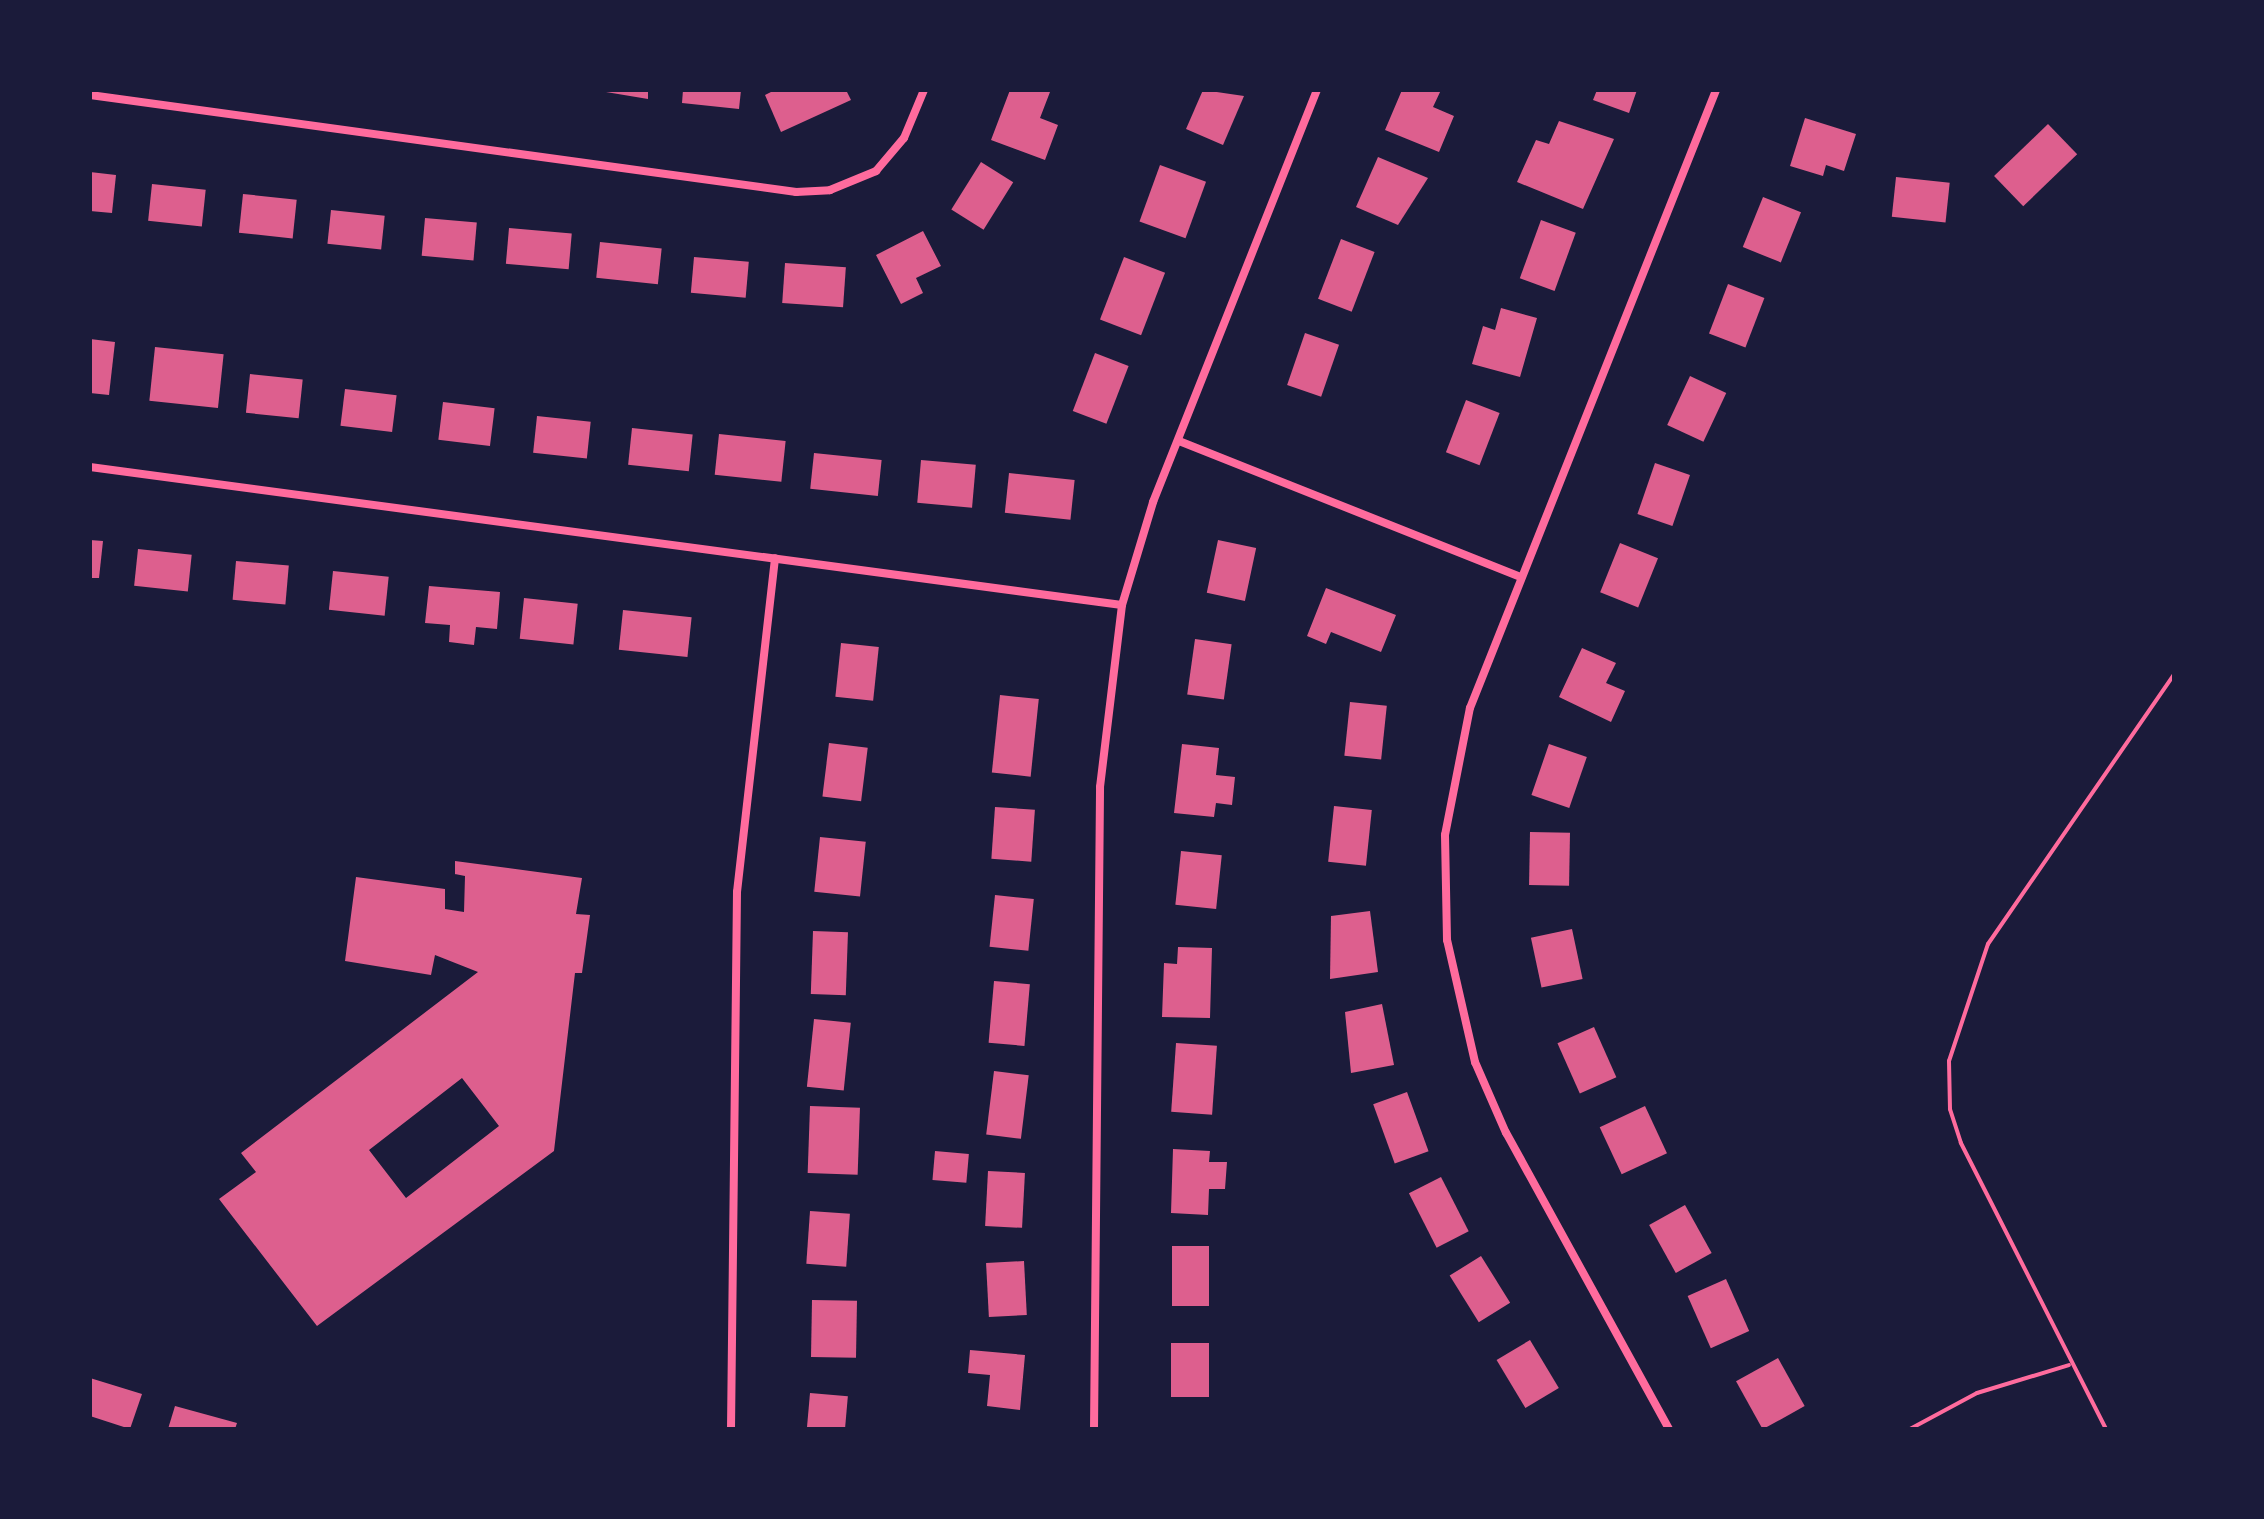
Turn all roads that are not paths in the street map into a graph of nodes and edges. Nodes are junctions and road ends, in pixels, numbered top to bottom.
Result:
1 (132, 90) edge
2 (924, 90) edge
3 (1317, 90) edge
4 (1716, 90) edge
5 (90, 95) edge
6 (131, 100) junction
7 (1179, 441) junction
8 (90, 467) edge
9 (775, 558) junction
10 (1520, 577) junction
11 (1122, 605) junction
12 (731, 1429) edge
13 (1094, 1429) edge
14 (1669, 1429) edge

1 - 6 street
2 - 6 street
3 - 7 street
4 - 10 street
5 - 6 street
7 - 10 street
7 - 11 street
8 - 9 street
9 - 11 street
9 - 12 street
10 - 14 street
11 - 13 street

